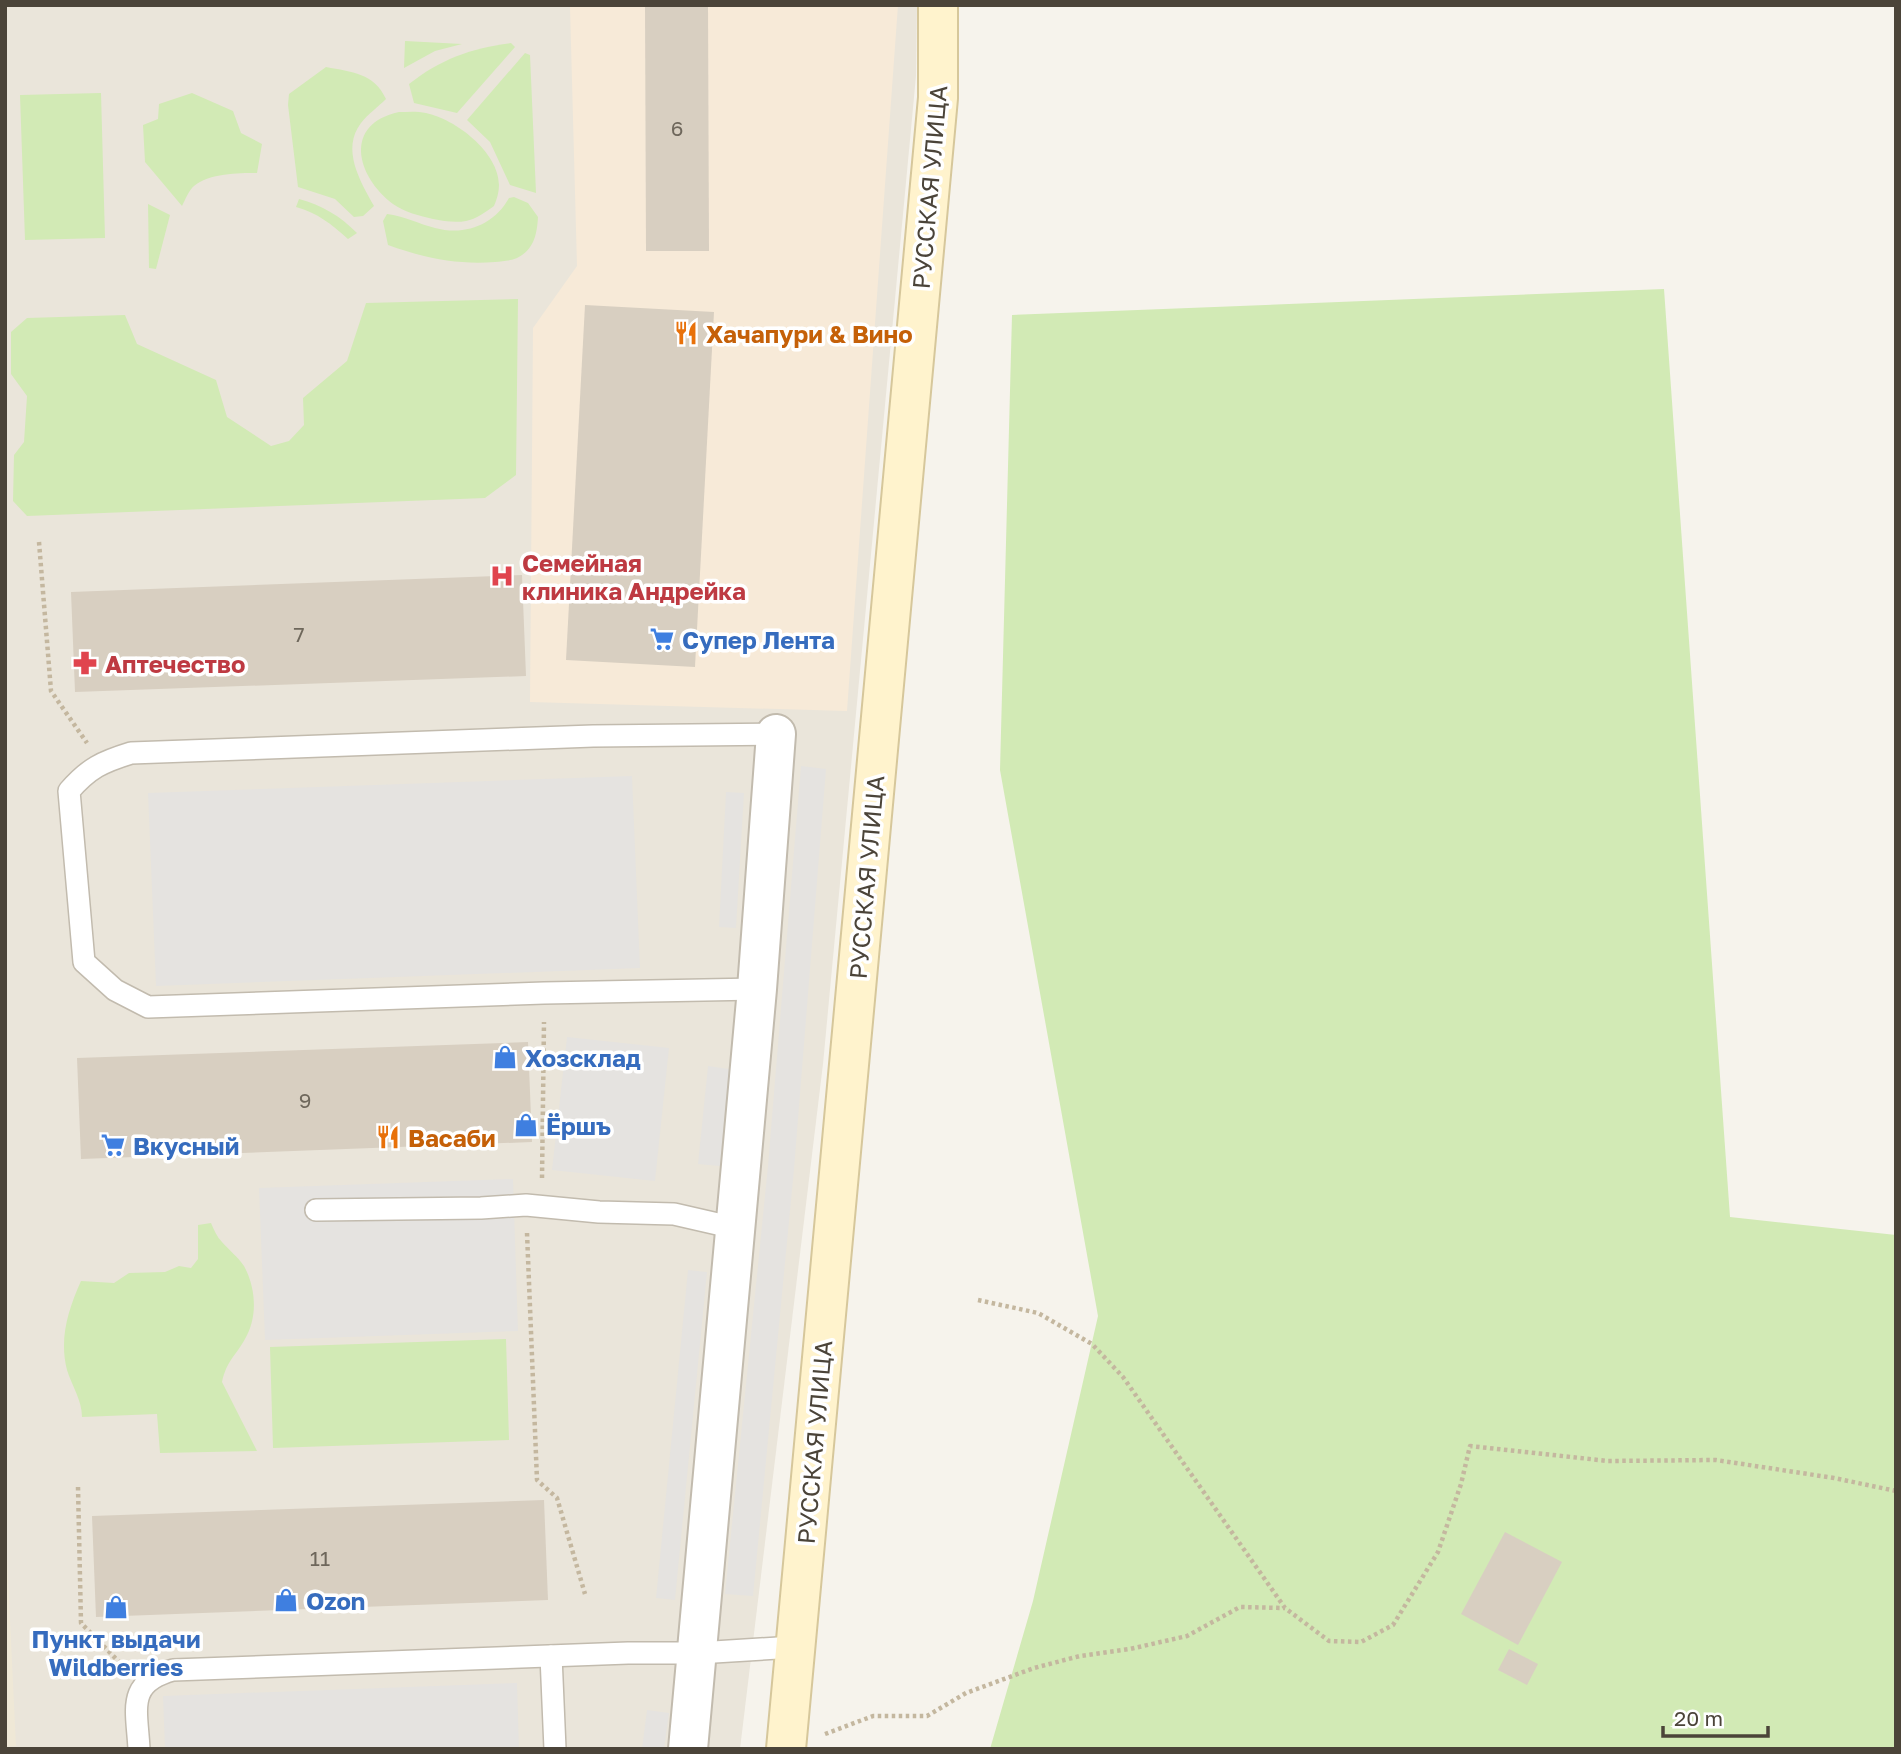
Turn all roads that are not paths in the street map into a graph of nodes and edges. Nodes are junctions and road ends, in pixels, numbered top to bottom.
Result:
1 (938, 5) edge
2 (776, 734) joint
3 (757, 989) junction
4 (316, 1210) dead end
5 (735, 1228) junction
6 (794, 1647) junction
7 (698, 1653) junction
8 (551, 1656) junction
9 (139, 1749) edge
10 (555, 1749) edge
11 (688, 1749) edge
12 (786, 1749) edge

1 - 6 street, РУССКАЯ УЛИЦА
2 - 3 street
2 - 3 lane
3 - 5 street
4 - 5 lane
5 - 7 street
6 - 7 lane
6 - 12 street, РУССКАЯ УЛИЦА
7 - 8 lane
7 - 11 street
8 - 9 lane
8 - 10 lane

